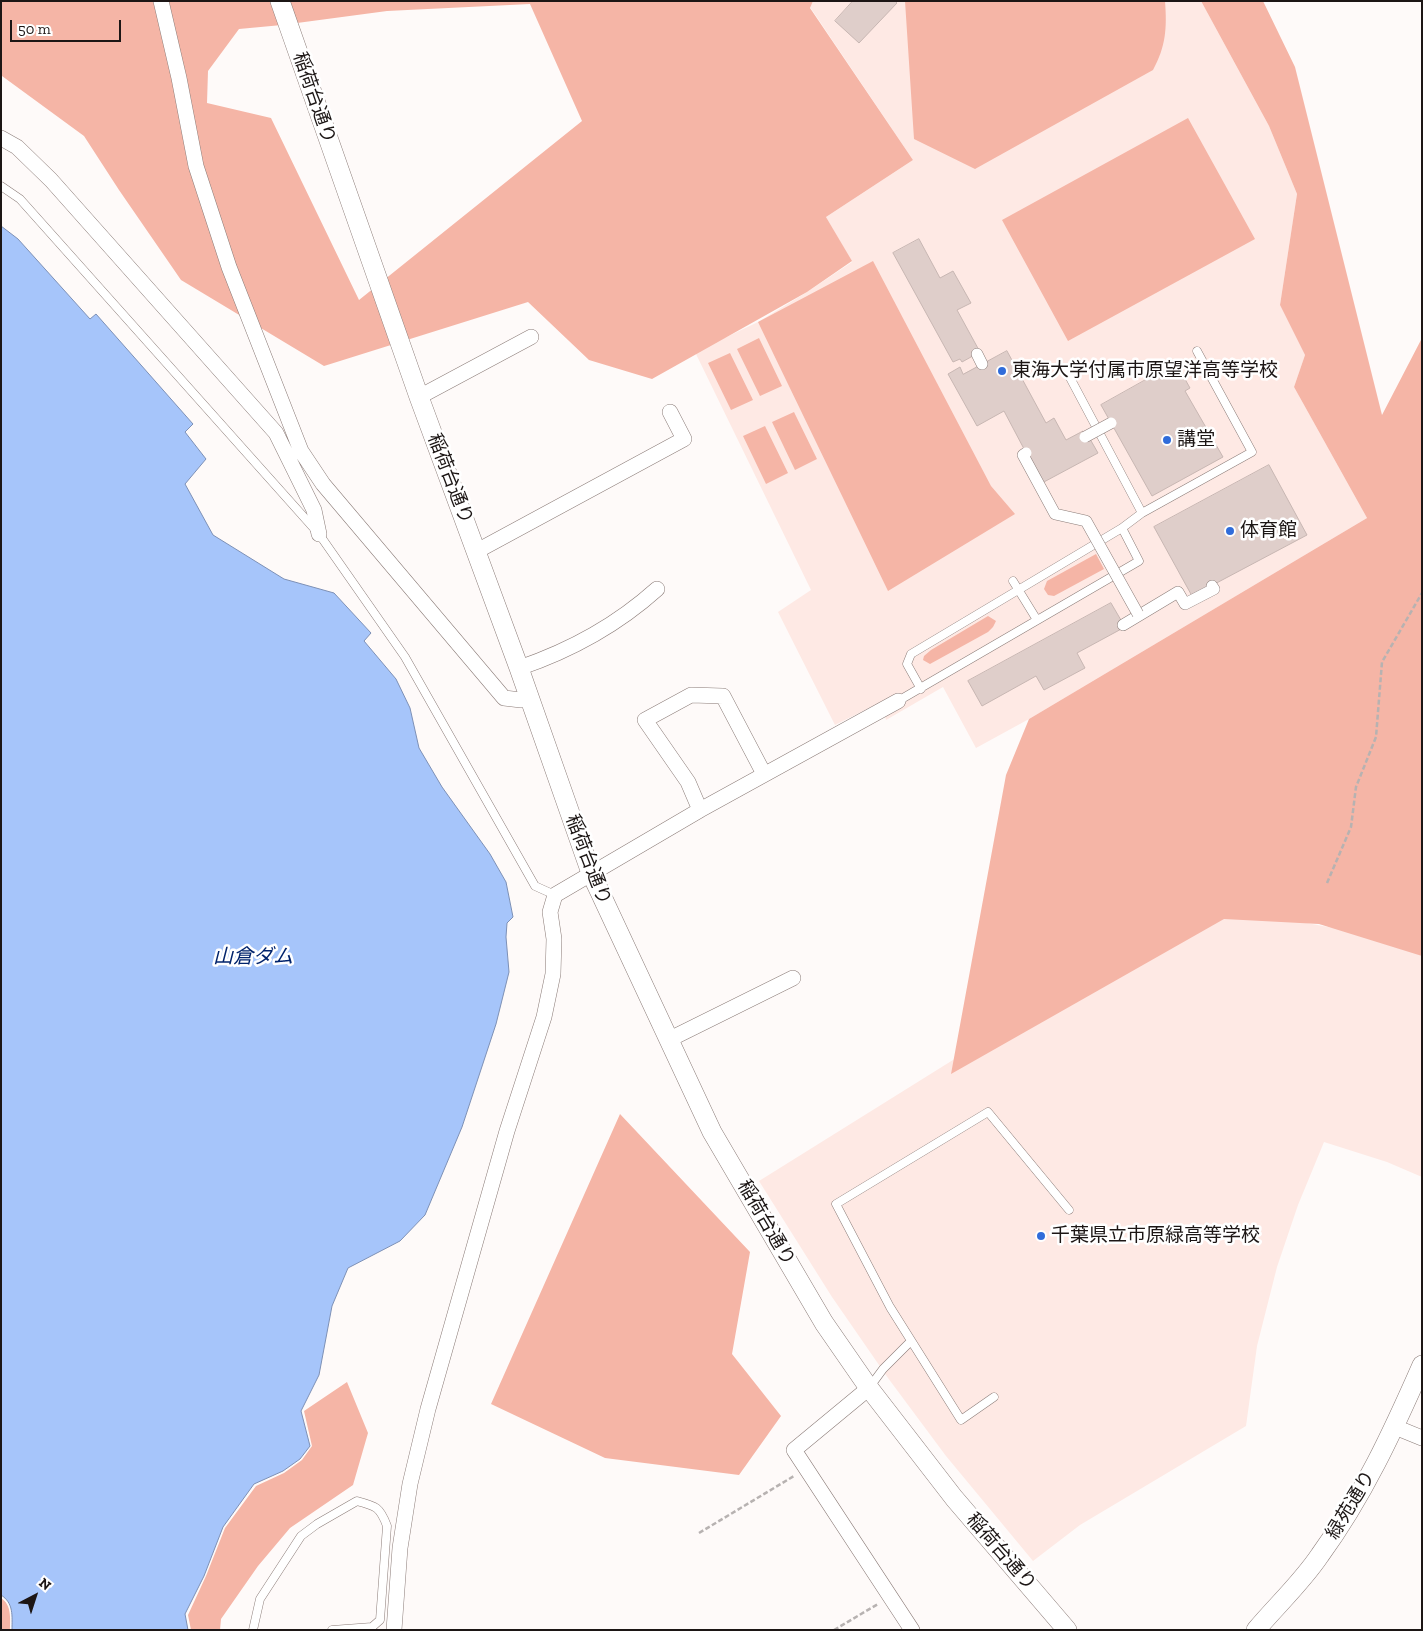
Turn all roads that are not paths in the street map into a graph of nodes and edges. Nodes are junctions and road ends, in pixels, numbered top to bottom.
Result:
1 (161, 1) edge
2 (280, 1) edge
3 (1, 138) edge
4 (1, 186) edge
5 (531, 337) dead end
6 (1197, 351) dead end
7 (1067, 372) dead end
8 (419, 397) junction
9 (670, 412) dead end
10 (1111, 423) dead end
11 (1085, 436) dead end
12 (1026, 453) dead end
13 (1142, 513) junction
14 (1122, 528) junction
15 (319, 534) junction
16 (477, 551) junction
17 (1013, 581) dead end
18 (1212, 586) dead end
19 (656, 589) dead end
20 (1018, 589) junction
21 (1138, 614) junction
22 (1037, 620) junction
23 (1123, 625) dead end
24 (519, 668) junction
25 (921, 688) junction
26 (530, 698) junction
27 (898, 701) joint
28 (764, 774) junction
29 (700, 810) junction
30 (591, 873) junction
31 (555, 895) junction
32 (793, 978) dead end
33 (668, 1040) junction
34 (1069, 1210) dead end
35 (911, 1341) junction
36 (1422, 1365) edge
37 (869, 1388) junction
38 (994, 1397) dead end
39 (1395, 1427) junction
40 (1422, 1438) edge
41 (253, 1630) edge
42 (332, 1630) edge
43 (394, 1630) edge
44 (912, 1630) edge
45 (1067, 1630) edge
46 (1256, 1630) edge

1 - 26 street
2 - 8 street, 稲荷台通り
3 - 15 street
4 - 15 lane
5 - 8 street
6 - 13 lane
7 - 13 lane
8 - 16 street, 稲荷台通り
9 - 16 street
10 - 11 street, bridge
12 - 21 street, bridge
13 - 14 lane
14 - 20 lane
14 - 22 lane
15 - 31 lane
16 - 24 street, 稲荷台通り
17 - 20 lane
18 - 21 street
19 - 24 street
20 - 22 lane
20 - 25 lane
21 - 23 street
22 - 25 lane
24 - 26 street, 稲荷台通り
25 - 27 lane
26 - 30 street, 稲荷台通り
27 - 28 street
28 - 29 street
28 - 29 street
29 - 30 street
30 - 31 street
30 - 33 street, 稲荷台通り
31 - 43 street
32 - 33 street
33 - 37 street, 稲荷台通り
34 - 35 lane
35 - 37 lane
35 - 38 lane
36 - 39 street, 緑苑通り
37 - 44 street
37 - 45 street, 稲荷台通り
39 - 40 street
39 - 46 street, 緑苑通り
41 - 42 lane

